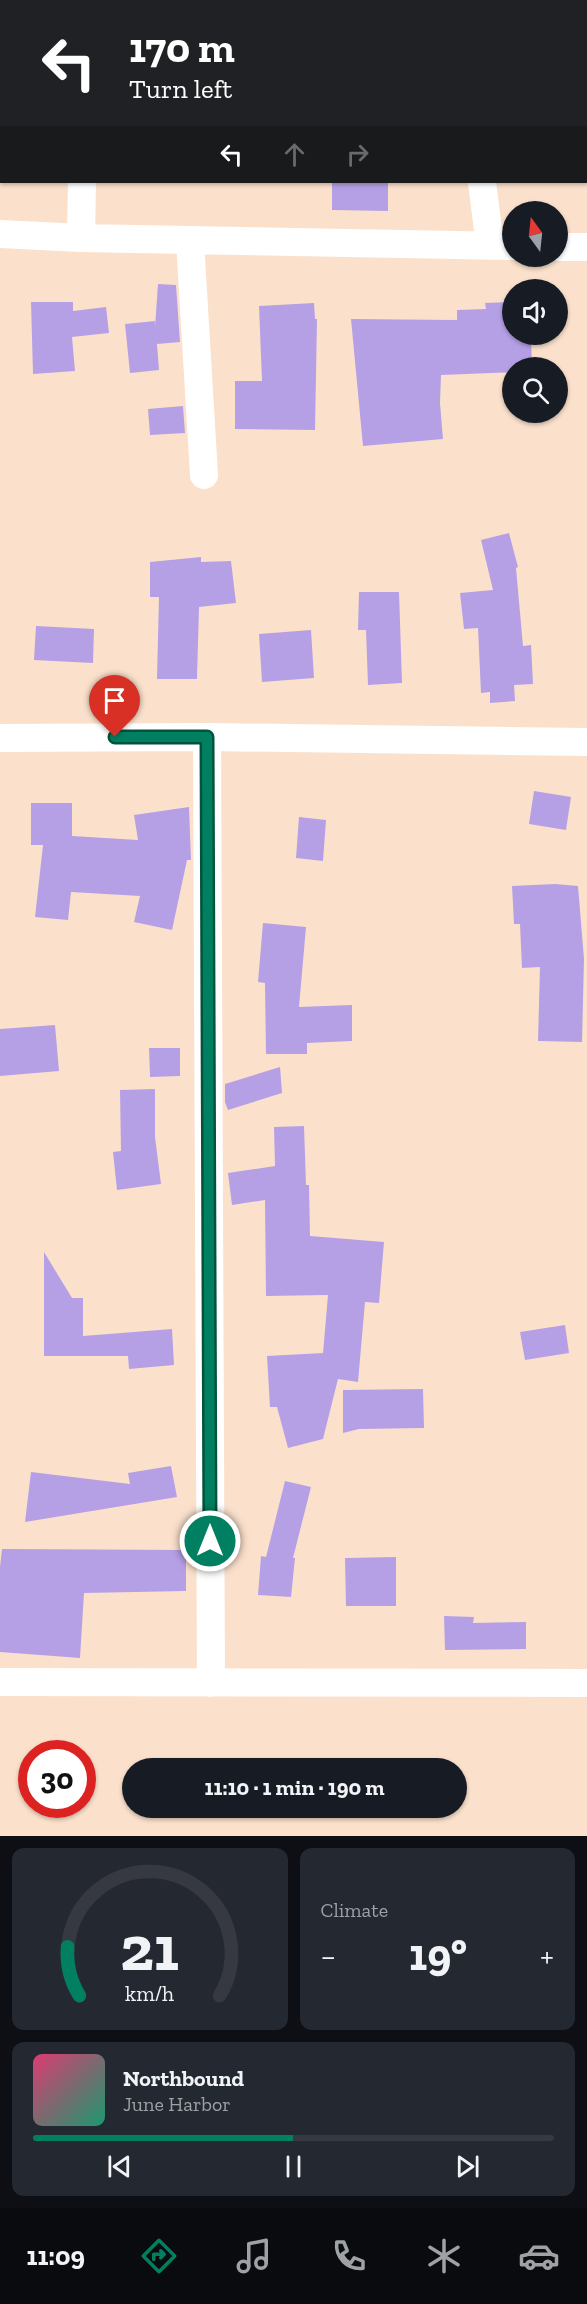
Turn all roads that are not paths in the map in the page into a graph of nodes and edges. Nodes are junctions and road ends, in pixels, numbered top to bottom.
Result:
1 (82, 183) edge
2 (482, 183) edge
3 (0, 234) edge
4 (81, 238) junction
5 (190, 240) junction
6 (502, 246) edge
7 (568, 246) edge
8 (587, 247) edge
9 (204, 475) dead end
10 (207, 737) junction
11 (0, 738) edge
12 (587, 742) edge
13 (0, 1682) edge
14 (211, 1683) junction
15 (587, 1683) edge

1 - 4 street
2 - 6 street
3 - 4 street
4 - 5 street
5 - 6 street
5 - 9 street
7 - 8 street
10 - 11 street
10 - 12 street
10 - 14 street
13 - 14 street
14 - 15 street

